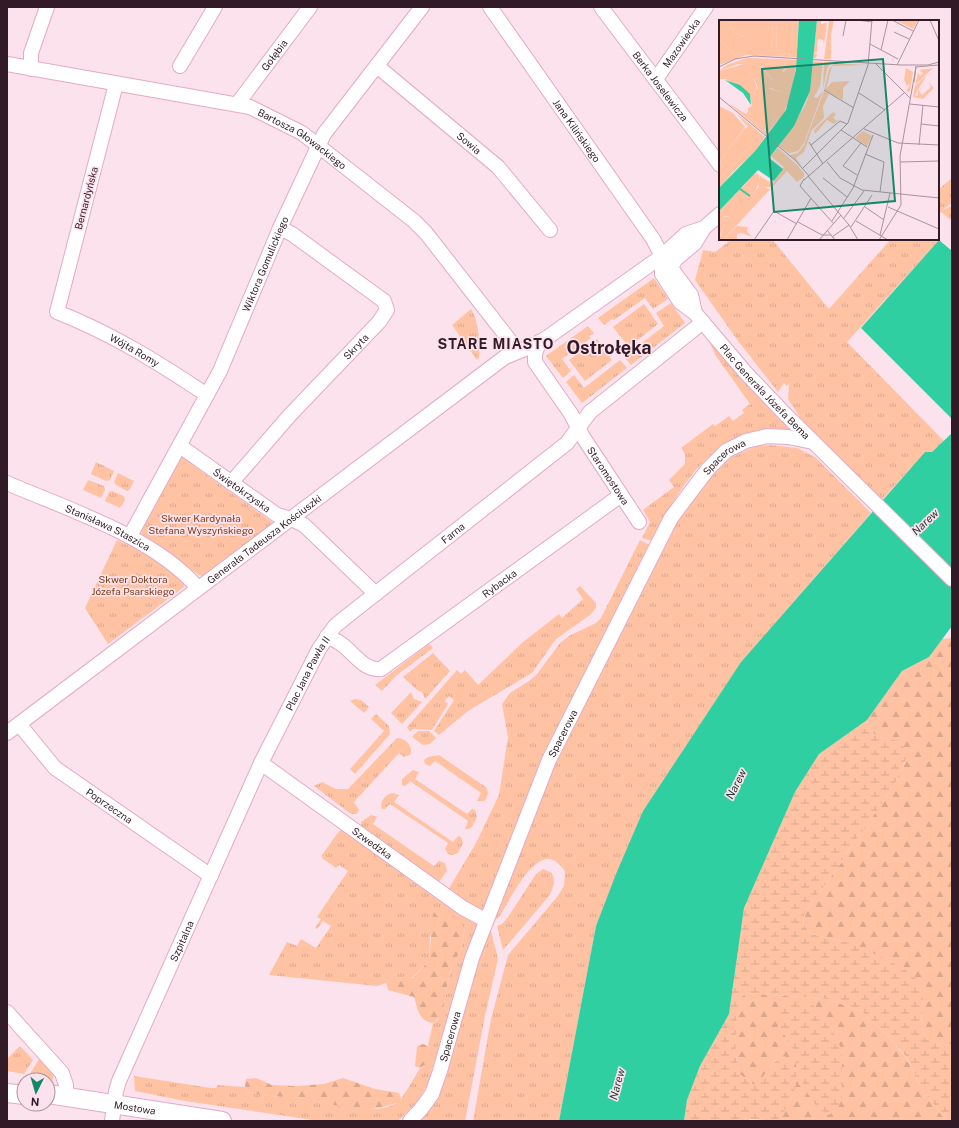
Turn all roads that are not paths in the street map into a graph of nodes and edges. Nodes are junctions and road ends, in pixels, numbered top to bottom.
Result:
1 (46, 7) edge
2 (215, 7) edge
3 (310, 7) edge
4 (422, 7) edge
5 (490, 7) edge
6 (601, 7) edge
7 (706, 7) edge
8 (7, 64) edge
9 (180, 66) dead end
10 (377, 66) junction
11 (31, 69) junction
12 (656, 79) junction
13 (116, 84) junction
14 (238, 104) junction
15 (319, 145) junction
16 (719, 164) edge
17 (719, 215) edge
18 (280, 228) junction
19 (704, 228) junction
20 (550, 230) dead end
21 (662, 256) junction
22 (672, 268) junction
23 (57, 312) joint
24 (699, 317) junction
25 (539, 342) junction
26 (510, 355) junction
27 (207, 395) junction
28 (578, 430) junction
29 (813, 442) junction
30 (180, 446) junction
31 (7, 483) edge
32 (231, 483) junction
33 (621, 495) junction
34 (291, 519) junction
35 (639, 522) dead end
36 (130, 536) junction
37 (952, 579) edge
38 (198, 588) junction
39 (376, 594) junction
40 (327, 636) junction
41 (376, 670) joint
42 (19, 724) junction
43 (7, 733) edge
44 (261, 763) junction
45 (211, 876) junction
46 (485, 920) junction
47 (7, 1012) edge
48 (56, 1095) edge
49 (66, 1097) junction
50 (113, 1113) edge
51 (222, 1121) edge
52 (410, 1121) edge

1 - 11 street
2 - 9 street
3 - 14 street, Gołębia
4 - 10 street, Wiktora Gomulickiego
5 - 21 street, Jana Kilińskiego
6 - 12 street, Berka Joselewicza
7 - 12 street, Mazowiecka
8 - 11 street, Bartosza Głowackiego
10 - 15 street, Wiktora Gomulickiego
10 - 20 street, Sowia
11 - 13 street, Bartosza Głowackiego
12 - 16 street, Berka Joselewicza
13 - 14 street, Bartosza Głowackiego
13 - 23 street, Bernardyńska
14 - 15 street, Bartosza Głowackiego
15 - 18 street, Wiktora Gomulickiego
15 - 26 street, Bartosza Głowackiego
17 - 19 street
18 - 27 street, Wiktora Gomulickiego
18 - 32 street, Skryta
19 - 21 street
19 - 22 street
21 - 22 street, Plac Generała Józefa Bema
21 - 24 street, Plac Generała Józefa Bema
21 - 25 street
22 - 24 street, Plac Generała Józefa Bema
23 - 27 street, Wójta Romy
24 - 28 street
24 - 29 street, Plac Generała Józefa Bema
25 - 26 street, Generała Tadeusza Kościuszki
25 - 28 street
26 - 34 street, Generała Tadeusza Kościuszki
27 - 30 street, Wiktora Gomulickiego
28 - 33 street, Staromostowa
28 - 39 street, Farna
29 - 37 street, Plac Generała Józefa Bema
29 - 46 street, Spacerowa
30 - 32 street, Świętokrzyska
30 - 36 street, Wiktora Gomulickiego
31 - 36 street, Stanisława Staszica
32 - 34 street, Świętokrzyska
33 - 35 street, Staromostowa
33 - 41 street, Rybacka
34 - 38 street, Generała Tadeusza Kościuszki
34 - 39 street, Świętokrzyska
36 - 38 street, Stanisława Staszica
38 - 42 street, Generała Tadeusza Kościuszki
39 - 40 street, Farna
40 - 41 street, Plac Jana Pawła II
40 - 44 street, Plac Jana Pawła II
42 - 43 street, Generała Tadeusza Kościuszki
42 - 45 street, Poprzeczna
44 - 45 street, Szpitalna
44 - 46 street, Szwedzka
45 - 50 street, Szpitalna
46 - 52 street, Spacerowa
47 - 49 street
48 - 49 main road, Mostowa
49 - 50 main road, Mostowa
50 - 51 main road, Mostowa

